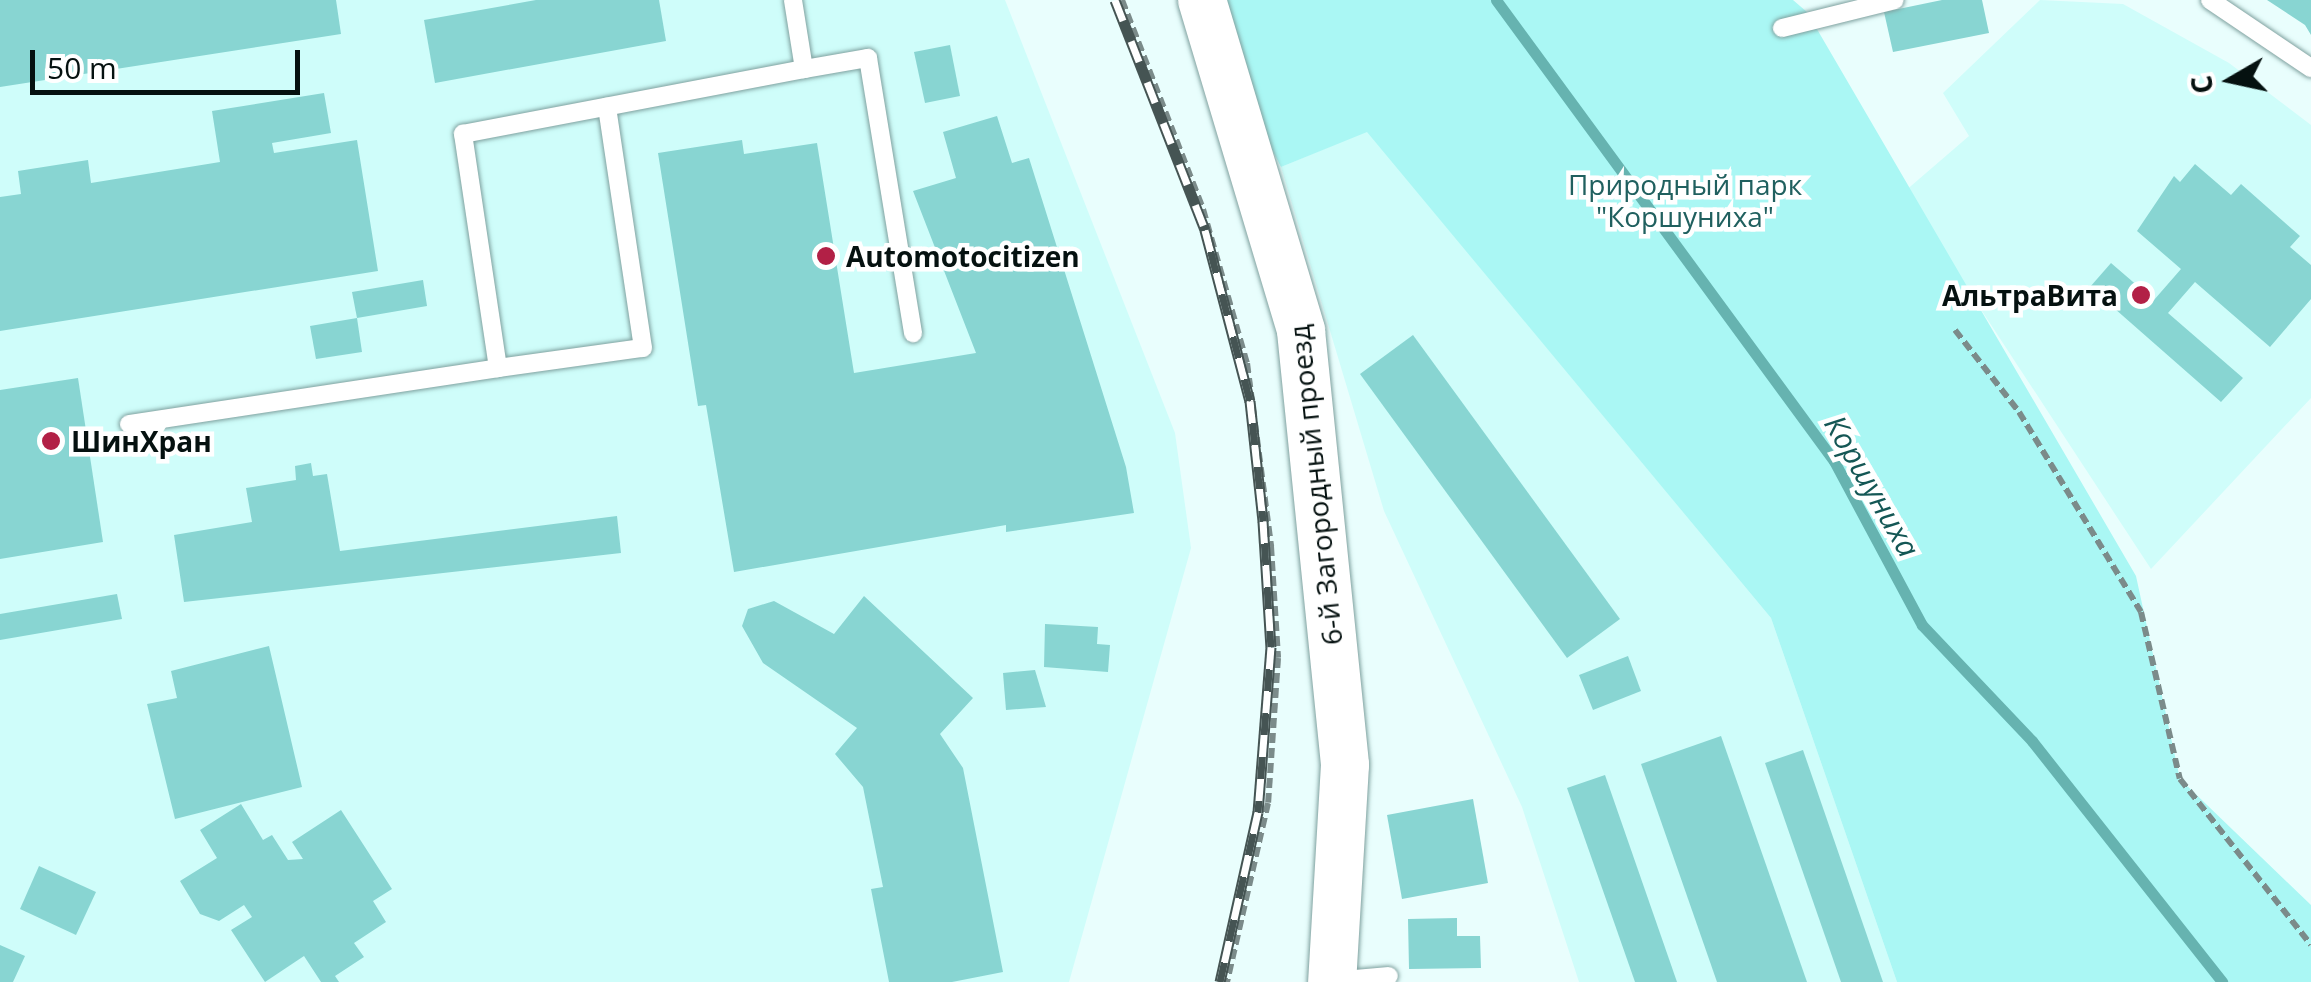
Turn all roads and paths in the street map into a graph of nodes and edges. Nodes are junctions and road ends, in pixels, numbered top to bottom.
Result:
1 (794, 0) edge
2 (1122, 0) edge
3 (1202, 0) edge
4 (1895, 0) edge
5 (2210, 0) edge
6 (1782, 28) dead end
7 (2311, 68) edge
8 (804, 69) junction
9 (607, 107) junction
10 (1955, 330) dead end
11 (913, 332) dead end
12 (498, 368) junction
13 (129, 424) dead end
14 (2311, 945) edge
15 (1389, 976) dead end
16 (1227, 982) edge
17 (1332, 982) edge

1 - 8 lane
2 - 16 path
3 - 17 street, 6-й Загородный проезд
4 - 6 lane
5 - 7 lane
8 - 9 lane
8 - 11 lane
9 - 12 lane
9 - 12 lane
10 - 14 path
12 - 13 lane
15 - 17 lane

